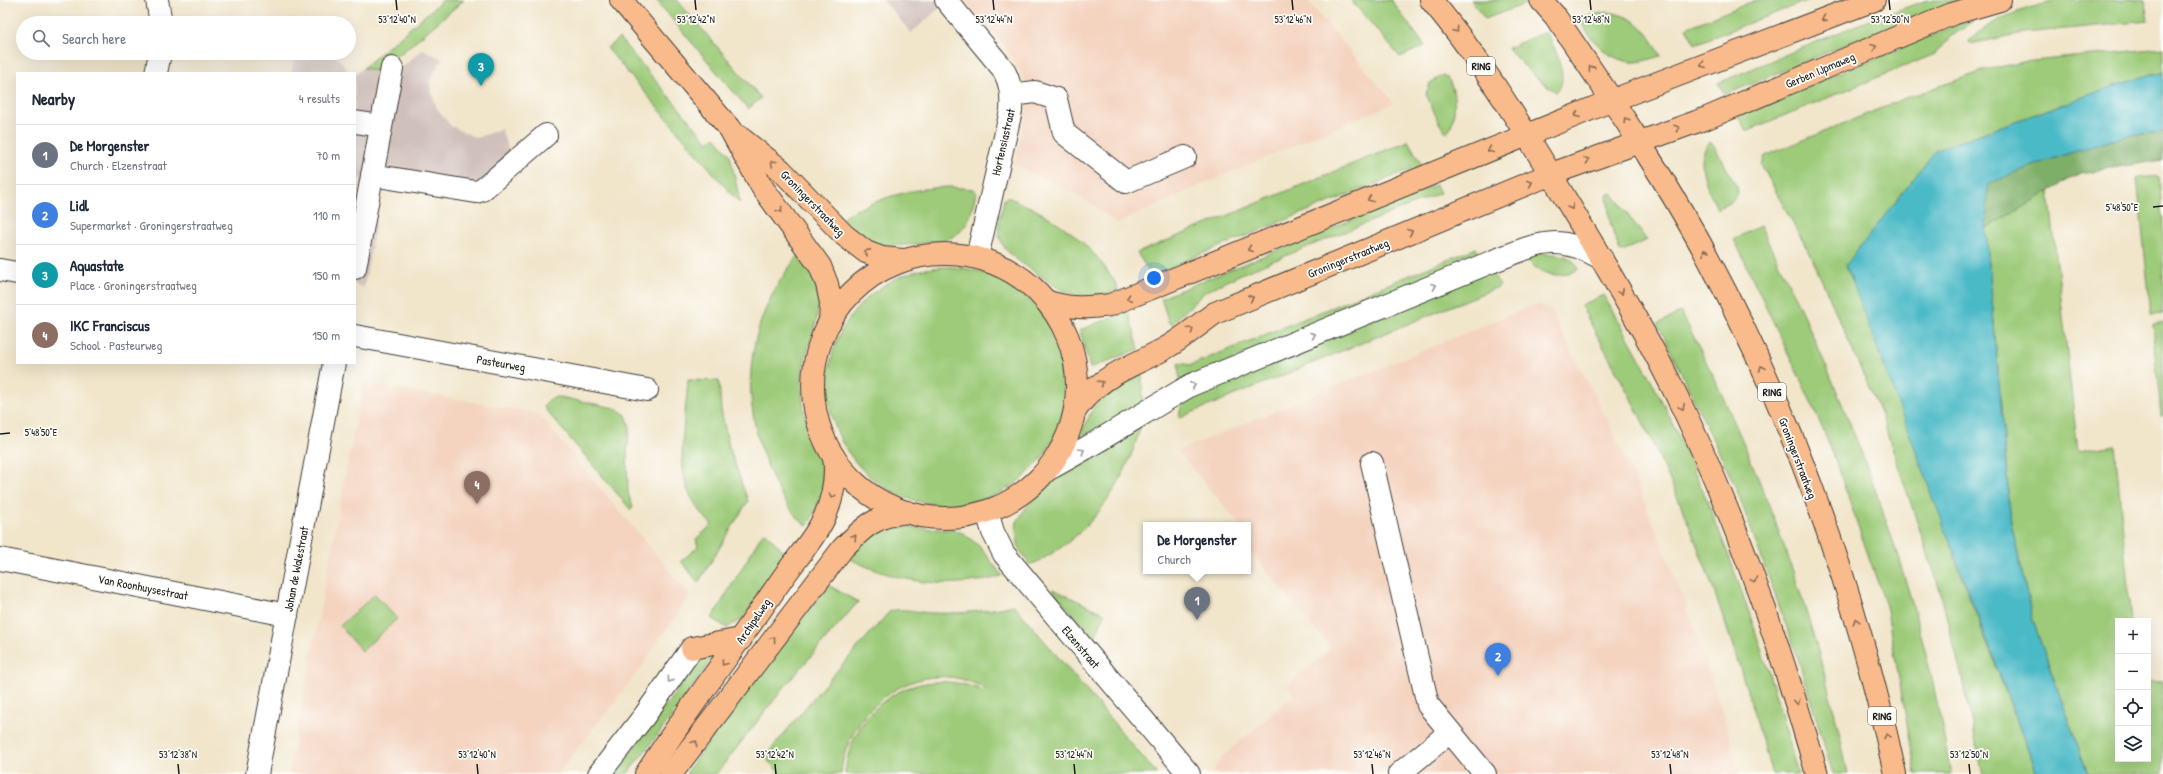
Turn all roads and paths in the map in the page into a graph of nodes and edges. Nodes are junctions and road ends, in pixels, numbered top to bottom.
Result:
1 (157, 0) edge
2 (621, 0) edge
3 (946, 0) edge
4 (1431, 0) edge
5 (1541, 0) edge
6 (1874, 0) edge
7 (2000, 0) edge
8 (160, 16) edge
9 (159, 60) edge
10 (392, 68) dead end
11 (156, 72) edge
12 (1012, 95) junction
13 (1613, 100) junction
14 (356, 122) edge
15 (381, 126) junction
16 (730, 129) junction
17 (546, 135) dead end
18 (1526, 135) junction
19 (1640, 141) junction
20 (1185, 157) dead end
21 (1551, 174) junction
22 (372, 175) junction
23 (977, 257) junction
24 (1602, 259) junction
25 (904, 260) junction
26 (356, 263) edge
27 (0, 270) edge
28 (16, 273) edge
29 (1046, 301) junction
30 (830, 322) junction
31 (356, 336) edge
32 (334, 364) edge
33 (647, 390) dead end
34 (1075, 411) junction
35 (834, 457) junction
36 (1372, 463) dead end
37 (1047, 470) junction
38 (907, 512) junction
39 (987, 512) junction
40 (0, 559) edge
41 (287, 615) junction
42 (741, 639) junction
43 (692, 648) joint
44 (1450, 732) junction
45 (257, 774) edge
46 (598, 774) edge
47 (646, 774) edge
48 (671, 774) edge
49 (1189, 774) edge
50 (1399, 774) edge
51 (1485, 774) edge
52 (1817, 774) edge
53 (1895, 774) edge

1 - 8 street
2 - 16 main road, Groningerstraatweg
3 - 12 street, Hortensiastraat
4 -> 18 main road, RING
13 -> 5 main road, RING
6 -> 13 main road
19 -> 7 main road, Gerben IJpmaweg
9 - 11 street
10 - 15 street
12 - 20 street
12 - 23 street, Hortensiastraat
13 -> 18 main road
19 -> 13 main road, RING
14 - 15 street
15 - 22 street
25 -> 16 main road, Groningerstraatweg
16 -> 30 main road, Groningerstraatweg
17 - 22 street
18 - 21 main road, RING
18 -> 29 main road
21 -> 19 main road, Gerben IJpmaweg
53 -> 19 main road, Groningerstraatweg / RING
21 -> 24 main road, RING
34 -> 21 main road, Groningerstraatweg
22 - 26 street
23 - 25 main road
23 - 29 main road
37 -> 24 street
24 -> 52 main road, RING
25 - 30 main road
27 - 28 street
29 - 34 main road
30 - 35 main road
31 - 33 street, Pasteurweg
32 - 41 street, Johan de Walestraat
34 - 37 main road
35 - 38 main road
35 -> 42 main road, Archipelweg
36 - 44 street
37 - 39 main road
38 - 39 main road
48 -> 38 main road
39 - 49 street, Elzenstraat
40 - 41 street, Van Roonhuysestraat
41 - 45 street, Johan de Walestraat
42 - 43 main road
42 -> 47 main road, Archipelweg
43 -> 46 street
44 - 50 street
44 - 51 street

